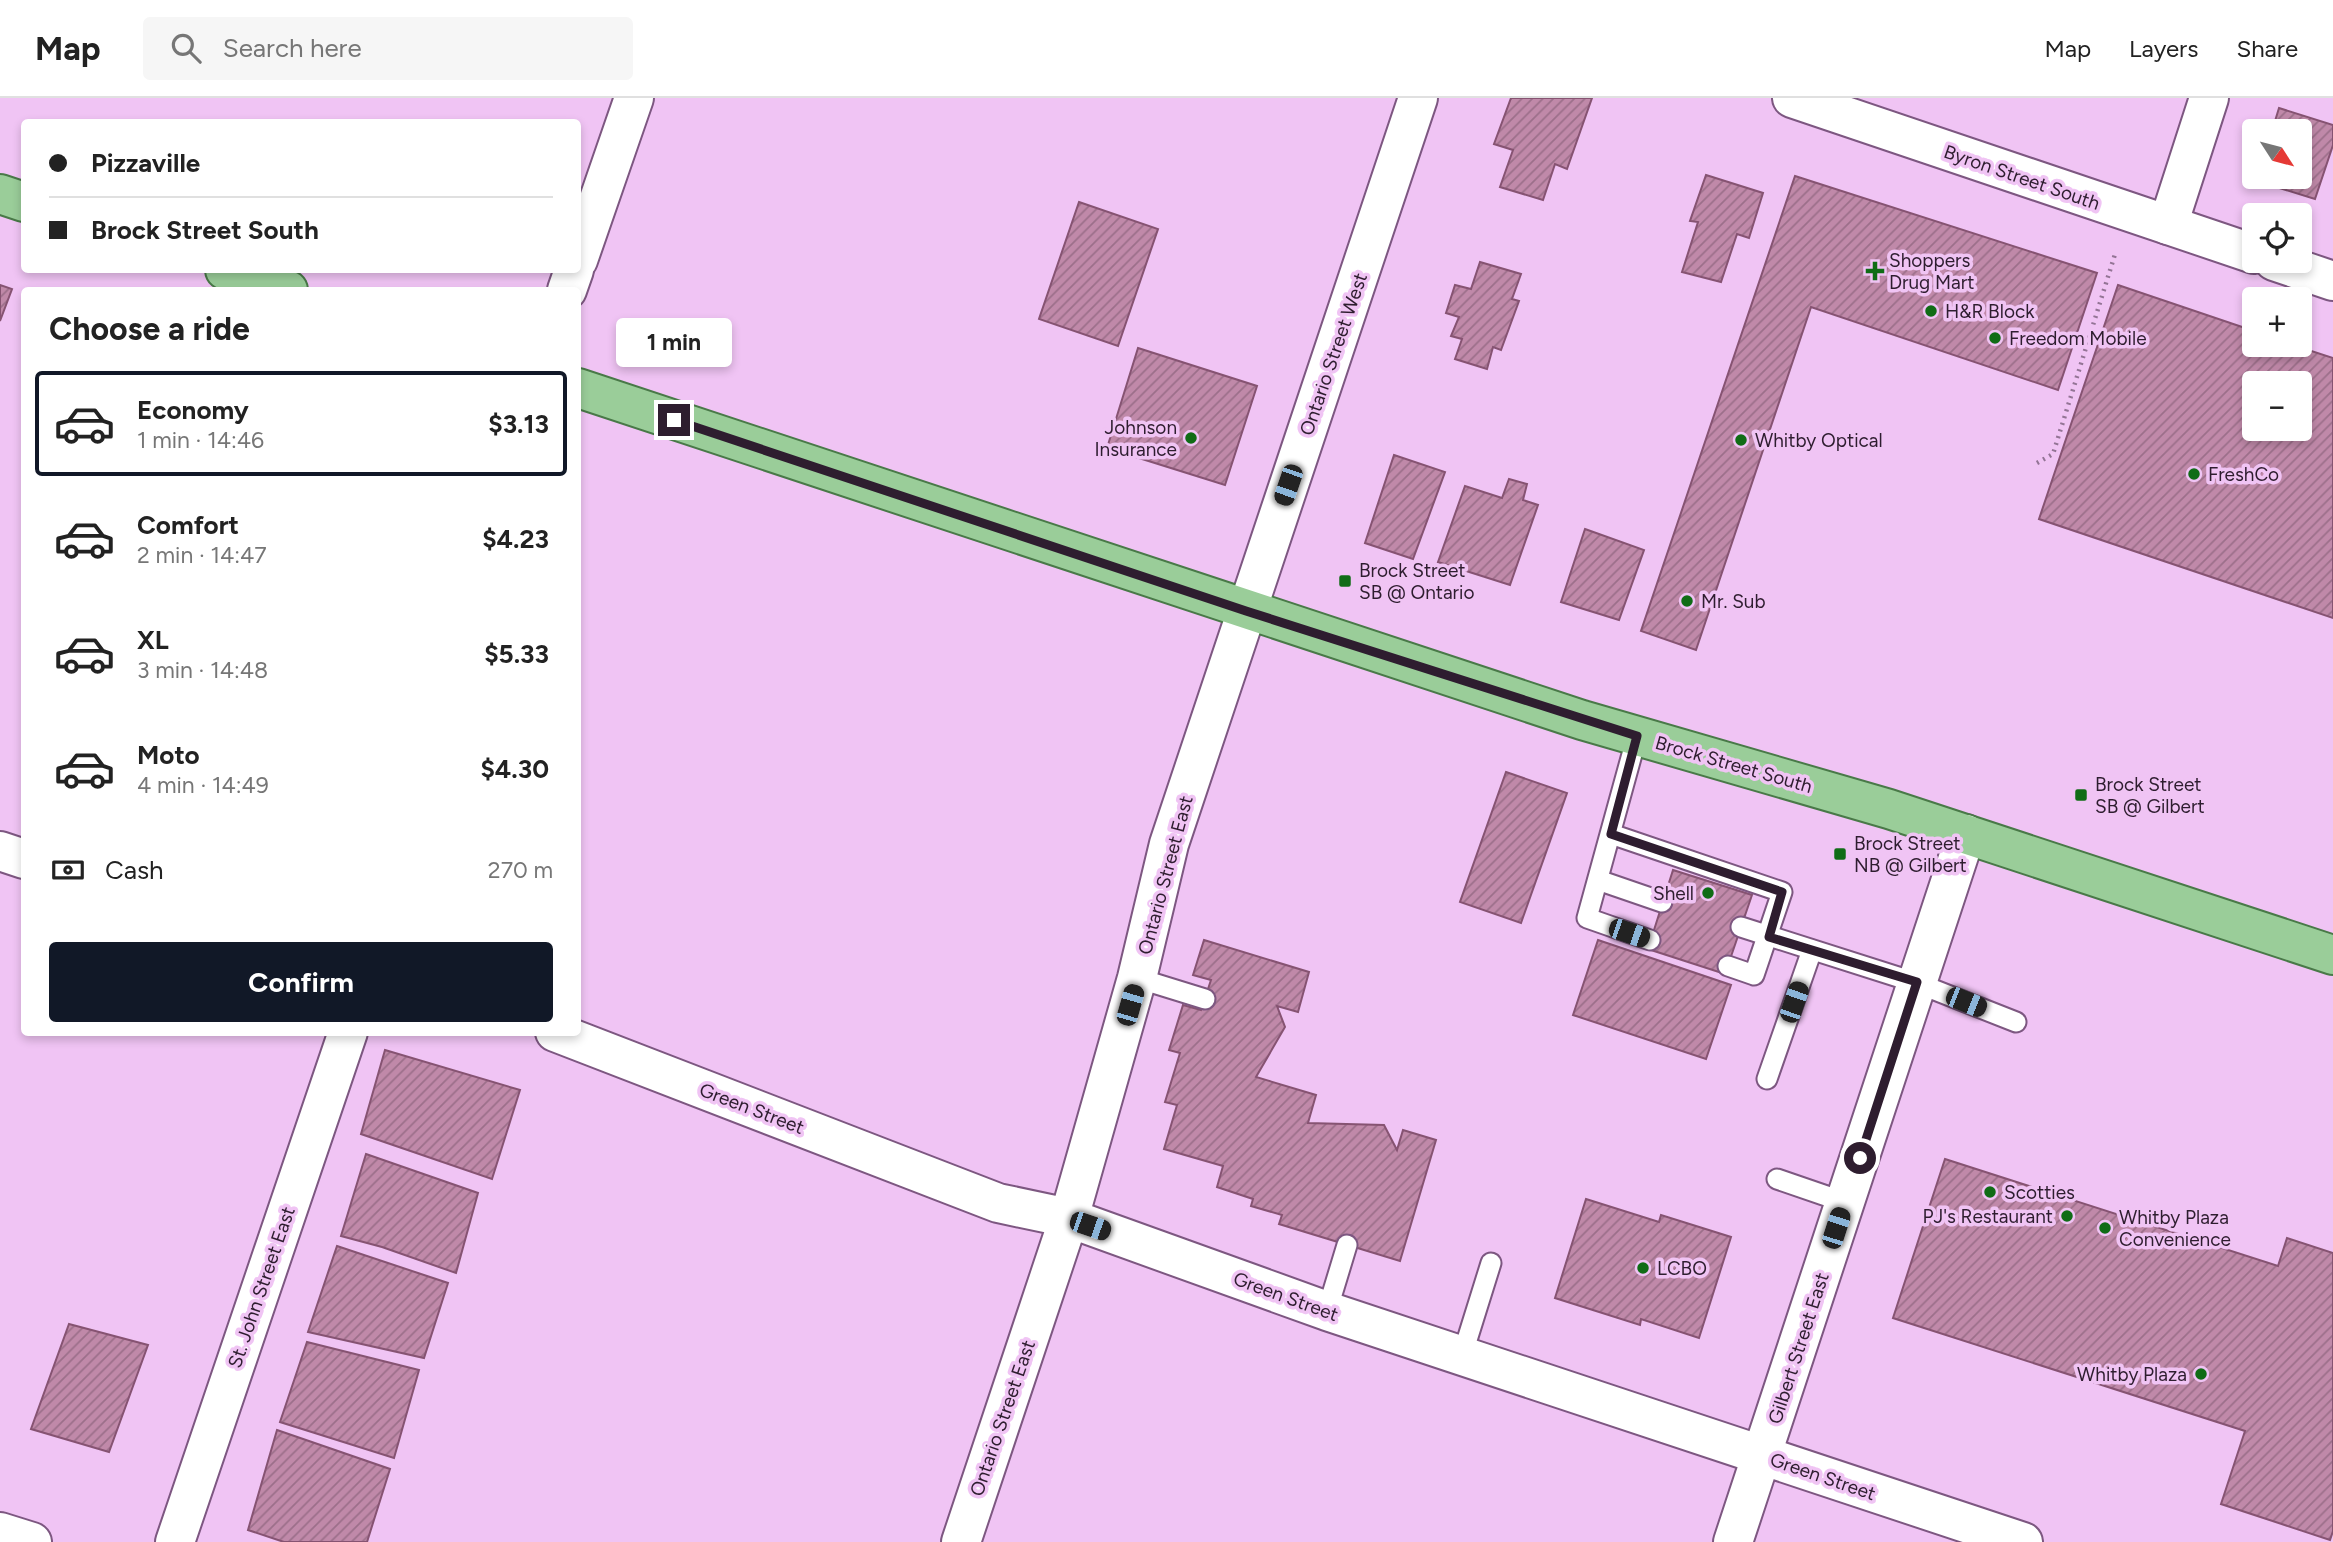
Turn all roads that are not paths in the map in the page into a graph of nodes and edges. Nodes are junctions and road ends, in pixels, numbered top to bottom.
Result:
1 (634, 98) edge
2 (1419, 98) edge
3 (1792, 98) edge
4 (2209, 98) edge
5 (0, 194) edge
6 (21, 201) edge
7 (2168, 225) junction
8 (2242, 250) edge
9 (581, 251) edge
10 (234, 273) edge
11 (2309, 273) edge
12 (2333, 281) edge
13 (279, 287) edge
14 (581, 389) edge
15 (1246, 611) junction
16 (1637, 736) junction
17 (1611, 834) junction
18 (1966, 834) junction
19 (0, 852) edge
20 (21, 858) edge
21 (1598, 880) junction
22 (1662, 902) dead end
23 (1741, 927) dead end
24 (1769, 937) junction
25 (1650, 940) dead end
26 (1812, 950) junction
27 (2333, 955) edge
28 (1728, 966) dead end
29 (1138, 978) junction
30 (1917, 982) junction
31 (1205, 999) dead end
32 (2016, 1022) dead end
33 (347, 1036) edge
34 (565, 1036) edge
35 (1767, 1079) dead end
36 (1777, 1179) dead end
37 (1844, 1202) junction
38 (1069, 1218) junction
39 (1347, 1245) dead end
40 (1491, 1263) dead end
41 (1327, 1311) junction
42 (1462, 1356) junction
43 (1764, 1456) junction
44 (0, 1532) edge
45 (32, 1542) edge
46 (175, 1542) edge
47 (961, 1542) edge
48 (1733, 1542) edge
49 (2023, 1542) edge

1 - 9 street
2 - 15 street, Ontario Street West
3 - 7 street, Byron Street South
4 - 7 street
5 - 6 main road
7 - 8 street, Byron Street South
10 - 13 main road
11 - 12 street
14 - 15 main road, Brock Street South
15 - 16 main road, Brock Street South
15 - 29 street, Ontario Street East
16 - 17 lane
16 - 18 main road, Brock Street South
17 - 21 lane
17 - 24 lane
18 - 27 main road, Brock Street South
18 - 30 street, Gilbert Street East
19 - 20 street
21 - 22 lane
21 - 25 lane
23 - 24 lane
24 - 26 lane
24 - 28 lane
26 - 30 lane
26 - 35 lane
29 - 31 lane
29 - 38 street, Ontario Street East
30 - 32 lane
30 - 37 street, Gilbert Street East
33 - 46 street, St. John Street East
34 - 38 street, Green Street
36 - 37 lane
37 - 43 street, Gilbert Street East
38 - 41 street, Green Street
38 - 47 street, Ontario Street East
39 - 41 lane
40 - 42 lane
41 - 42 street, Green Street
42 - 43 street, Green Street
43 - 48 street, Gilbert Street East
43 - 49 street, Green Street
44 - 45 street

